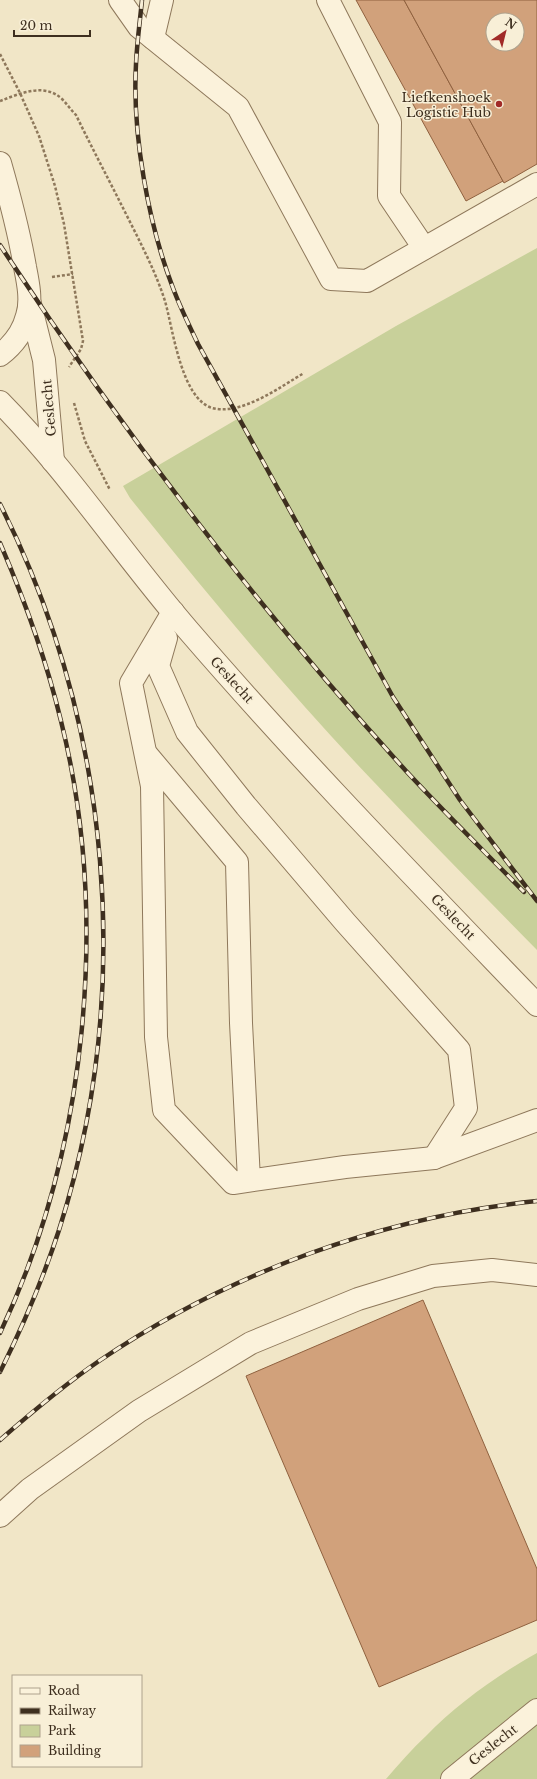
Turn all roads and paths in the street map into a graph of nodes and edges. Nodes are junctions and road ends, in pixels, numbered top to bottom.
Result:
1 (120, 0) edge
2 (162, 0) edge
3 (328, 0) edge
4 (153, 38) junction
5 (0, 54) edge
6 (20, 93) junction
7 (0, 101) edge
8 (0, 163) edge
9 (537, 184) edge
10 (424, 248) junction
11 (29, 300) junction
12 (0, 355) edge
13 (304, 373) dead end
14 (67, 374) dead end
15 (72, 395) dead end
16 (0, 402) edge
17 (53, 461) junction
18 (112, 493) dead end
19 (173, 612) junction
20 (146, 753) junction
21 (537, 1005) edge
22 (537, 1120) edge
23 (434, 1158) junction
24 (249, 1180) junction
25 (537, 1275) edge
26 (0, 1516) edge
27 (536, 1712) edge
28 (452, 1779) edge

1 - 4 street
2 - 4 street
3 - 10 street
4 - 10 street
5 - 6 path
6 - 7 path
6 - 13 path
6 - 14 path
8 - 11 street, Geslecht
9 - 10 street
11 - 12 street, Geslecht
11 - 17 street, Geslecht
15 - 18 path
16 - 17 street
17 - 19 street, Geslecht
19 - 20 street
19 - 21 street, Geslecht
19 - 23 street
20 - 24 street
20 - 24 street
22 - 23 street
23 - 24 street
25 - 26 street
27 - 28 street, Geslecht

